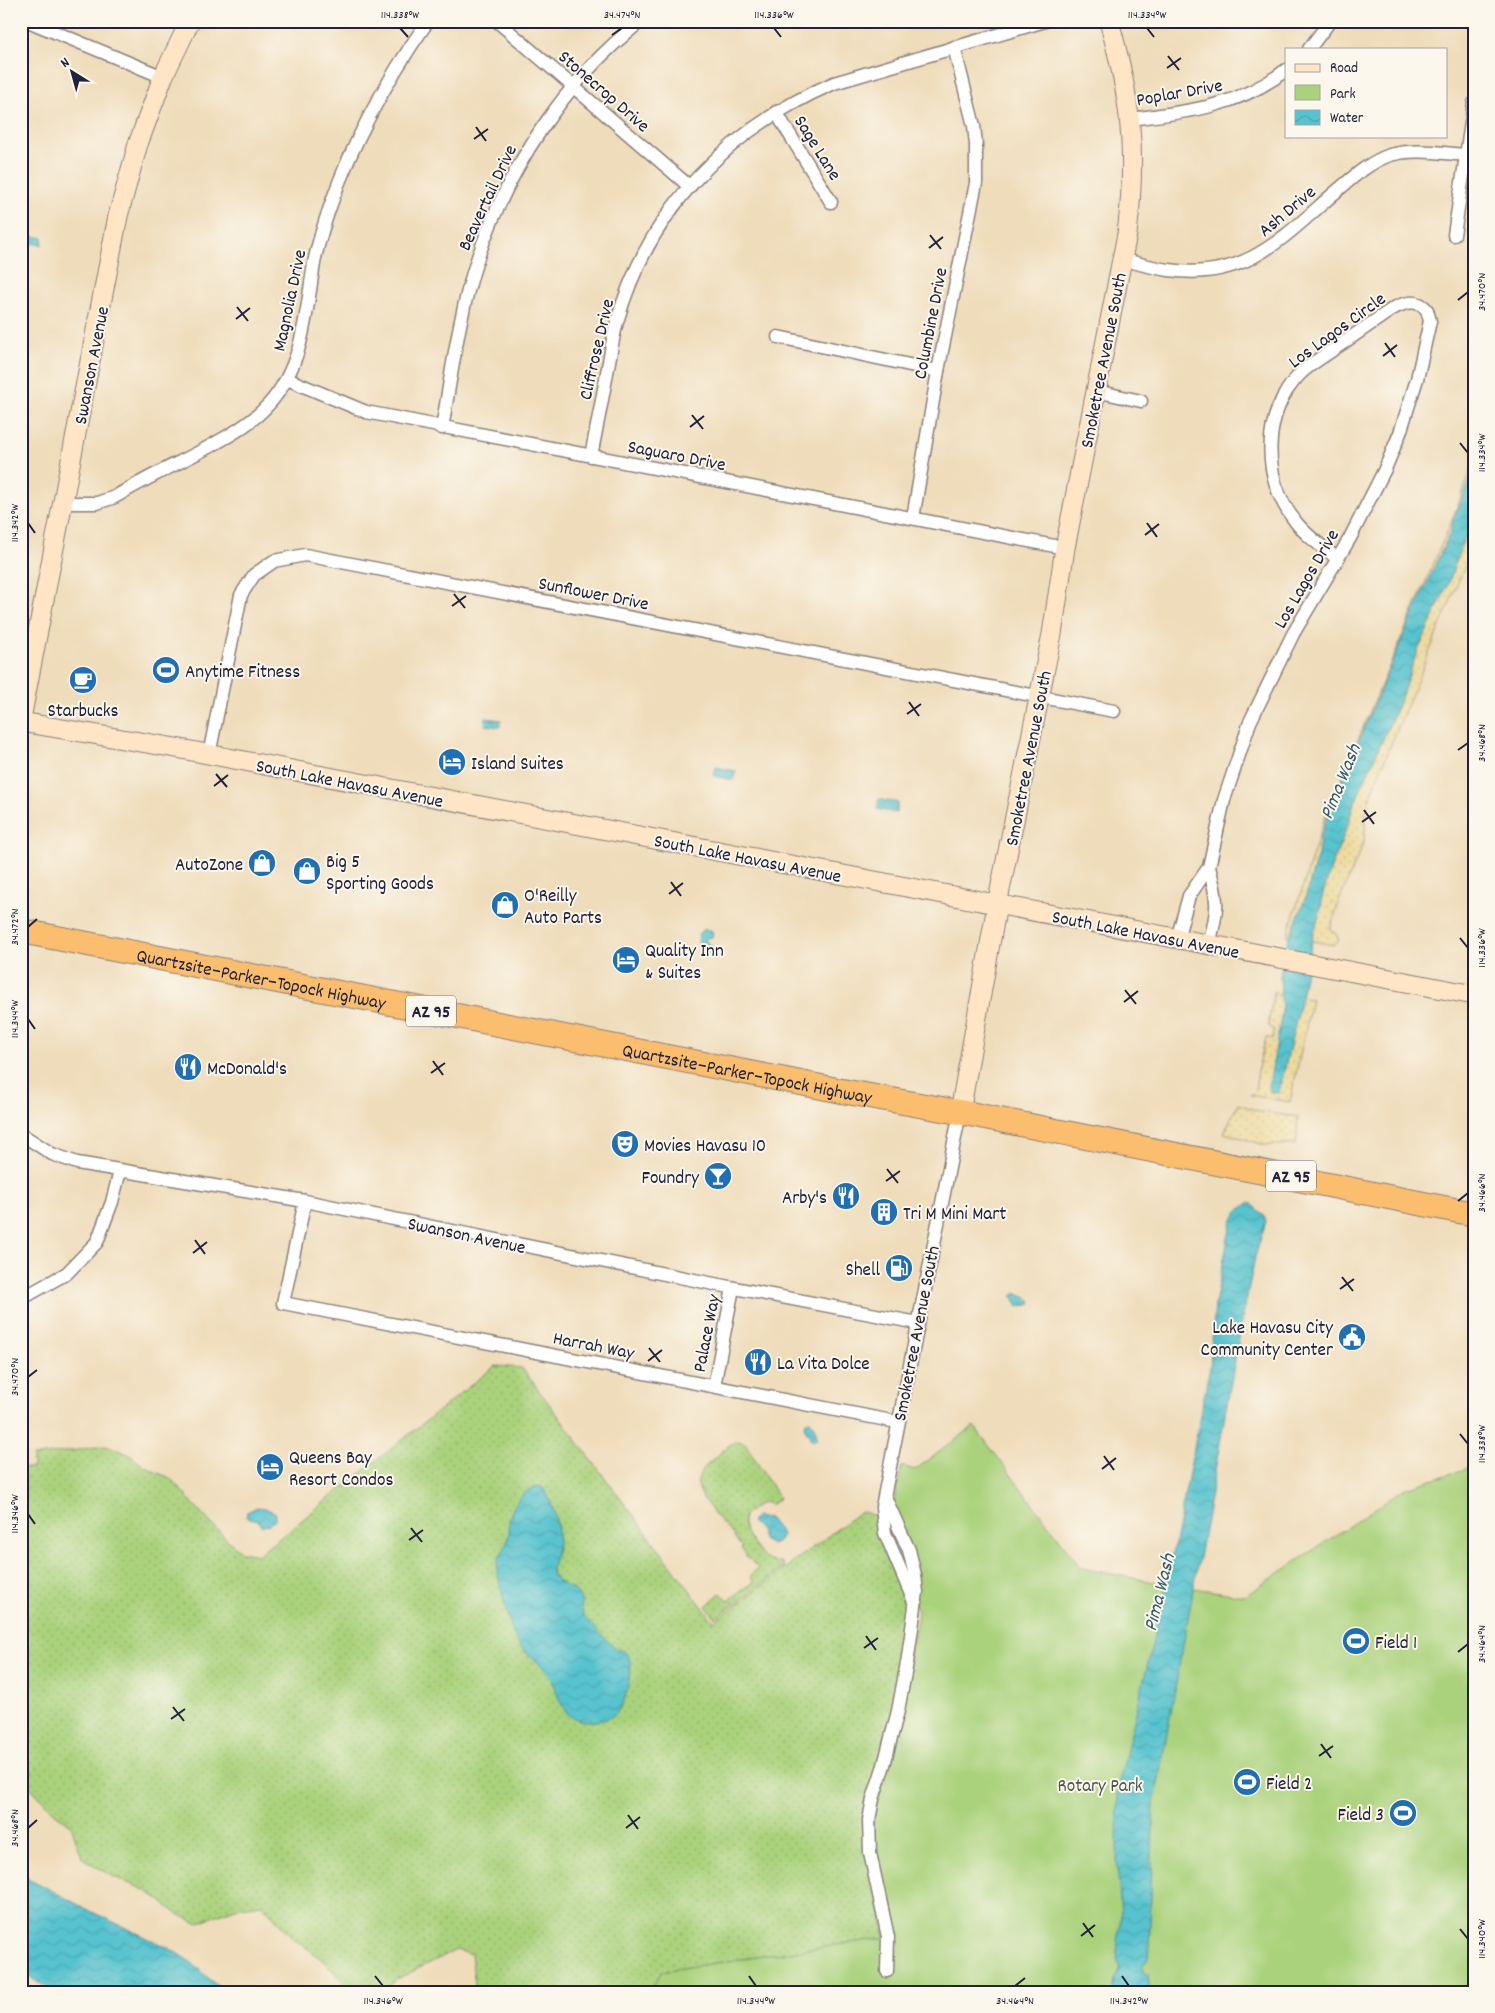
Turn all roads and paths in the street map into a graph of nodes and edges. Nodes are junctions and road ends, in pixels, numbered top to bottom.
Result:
1 (28, 21) edge
2 (190, 21) edge
3 (428, 21) edge
4 (497, 21) edge
5 (641, 21) edge
6 (1045, 21) edge
7 (1109, 21) edge
8 (1330, 21) edge
9 (954, 47) junction
10 (1310, 48) edge
11 (1285, 71) edge
12 (163, 78) junction
13 (573, 87) junction
14 (1474, 103) edge
15 (776, 112) junction
16 (1130, 119) junction
17 (1466, 155) junction
18 (689, 186) junction
19 (831, 202) dead end
20 (1454, 235) dead end
21 (1121, 259) junction
22 (1426, 307) joint
23 (778, 337) dead end
24 (938, 371) junction
25 (286, 379) junction
26 (1096, 391) junction
27 (1141, 401) dead end
28 (442, 428) junction
29 (591, 456) junction
30 (64, 503) junction
31 (913, 518) junction
32 (1065, 548) junction
33 (1338, 559) junction
34 (1039, 697) junction
35 (1114, 711) dead end
36 (21, 720) edge
37 (209, 755) junction
38 (1209, 867) junction
39 (997, 904) junction
40 (21, 931) edge
41 (1177, 939) junction
42 (1209, 945) junction
43 (1474, 995) edge
44 (960, 1112) junction
45 (21, 1134) edge
46 (120, 1171) junction
47 (305, 1201) junction
48 (1474, 1214) edge
49 (733, 1288) junction
50 (21, 1299) edge
51 (918, 1323) junction
52 (714, 1386) junction
53 (897, 1422) junction
54 (887, 1971) dead end

1 - 12 street
2 - 12 street, Swanson Avenue
3 - 25 street, Magnolia Drive
4 - 13 street, Stonecrop Drive
5 - 13 street, Beavertail Drive
6 - 9 street, Cliffrose Drive
7 - 16 street, Smoketree Avenue South
8 - 10 street
9 - 15 street, Cliffrose Drive
9 - 24 street, Columbine Drive
11 - 16 street, Poplar Drive
12 - 30 street, Swanson Avenue
13 - 18 street, Stonecrop Drive
13 - 28 street, Beavertail Drive
14 - 17 street
15 - 18 street, Cliffrose Drive
15 - 19 street, Sage Lane
16 - 21 street, Smoketree Avenue South
17 - 20 street
17 - 21 street, Ash Drive
18 - 29 street, Cliffrose Drive
21 - 26 street, Smoketree Avenue South
22 - 33 street, Los Lagos Drive
22 - 33 street, Los Lagos Circle
23 - 24 street
24 - 31 street, Columbine Drive
25 - 28 street, Saguaro Drive
25 - 30 street, Magnolia Drive
26 - 27 street
26 - 32 street, Smoketree Avenue South
28 - 29 street, Saguaro Drive
29 - 31 street, Saguaro Drive
30 - 36 street, Swanson Avenue
31 - 32 street, Saguaro Drive
32 - 34 street, Smoketree Avenue South
33 - 38 street, Los Lagos Drive
34 - 35 street, Sunflower Drive
34 - 37 street, Sunflower Drive
34 - 39 street, Smoketree Avenue South
36 - 37 street, South Lake Havasu Avenue
37 - 39 street, South Lake Havasu Avenue
38 - 41 street, Los Lagos Drive
38 - 42 street, Los Lagos Drive
39 - 41 street, South Lake Havasu Avenue
39 - 44 street, Smoketree Avenue South
40 - 44 highway, Quartzsite–Parker–Topock Highway / AZ 95
41 - 42 street, South Lake Havasu Avenue
42 - 43 street, South Lake Havasu Avenue
44 - 48 highway, Quartzsite–Parker–Topock Highway / AZ 95
44 - 51 street, Smoketree Avenue South
45 - 46 street, Swanson Avenue
46 - 47 street, Swanson Avenue
46 - 50 street
47 - 49 street, Swanson Avenue
47 - 52 street, Harrah Way
49 - 51 street, Swanson Avenue
49 - 52 street, Palace Way
51 - 53 street, Smoketree Avenue South
52 - 53 street, Harrah Way
53 - 54 street, Smoketree Avenue South

